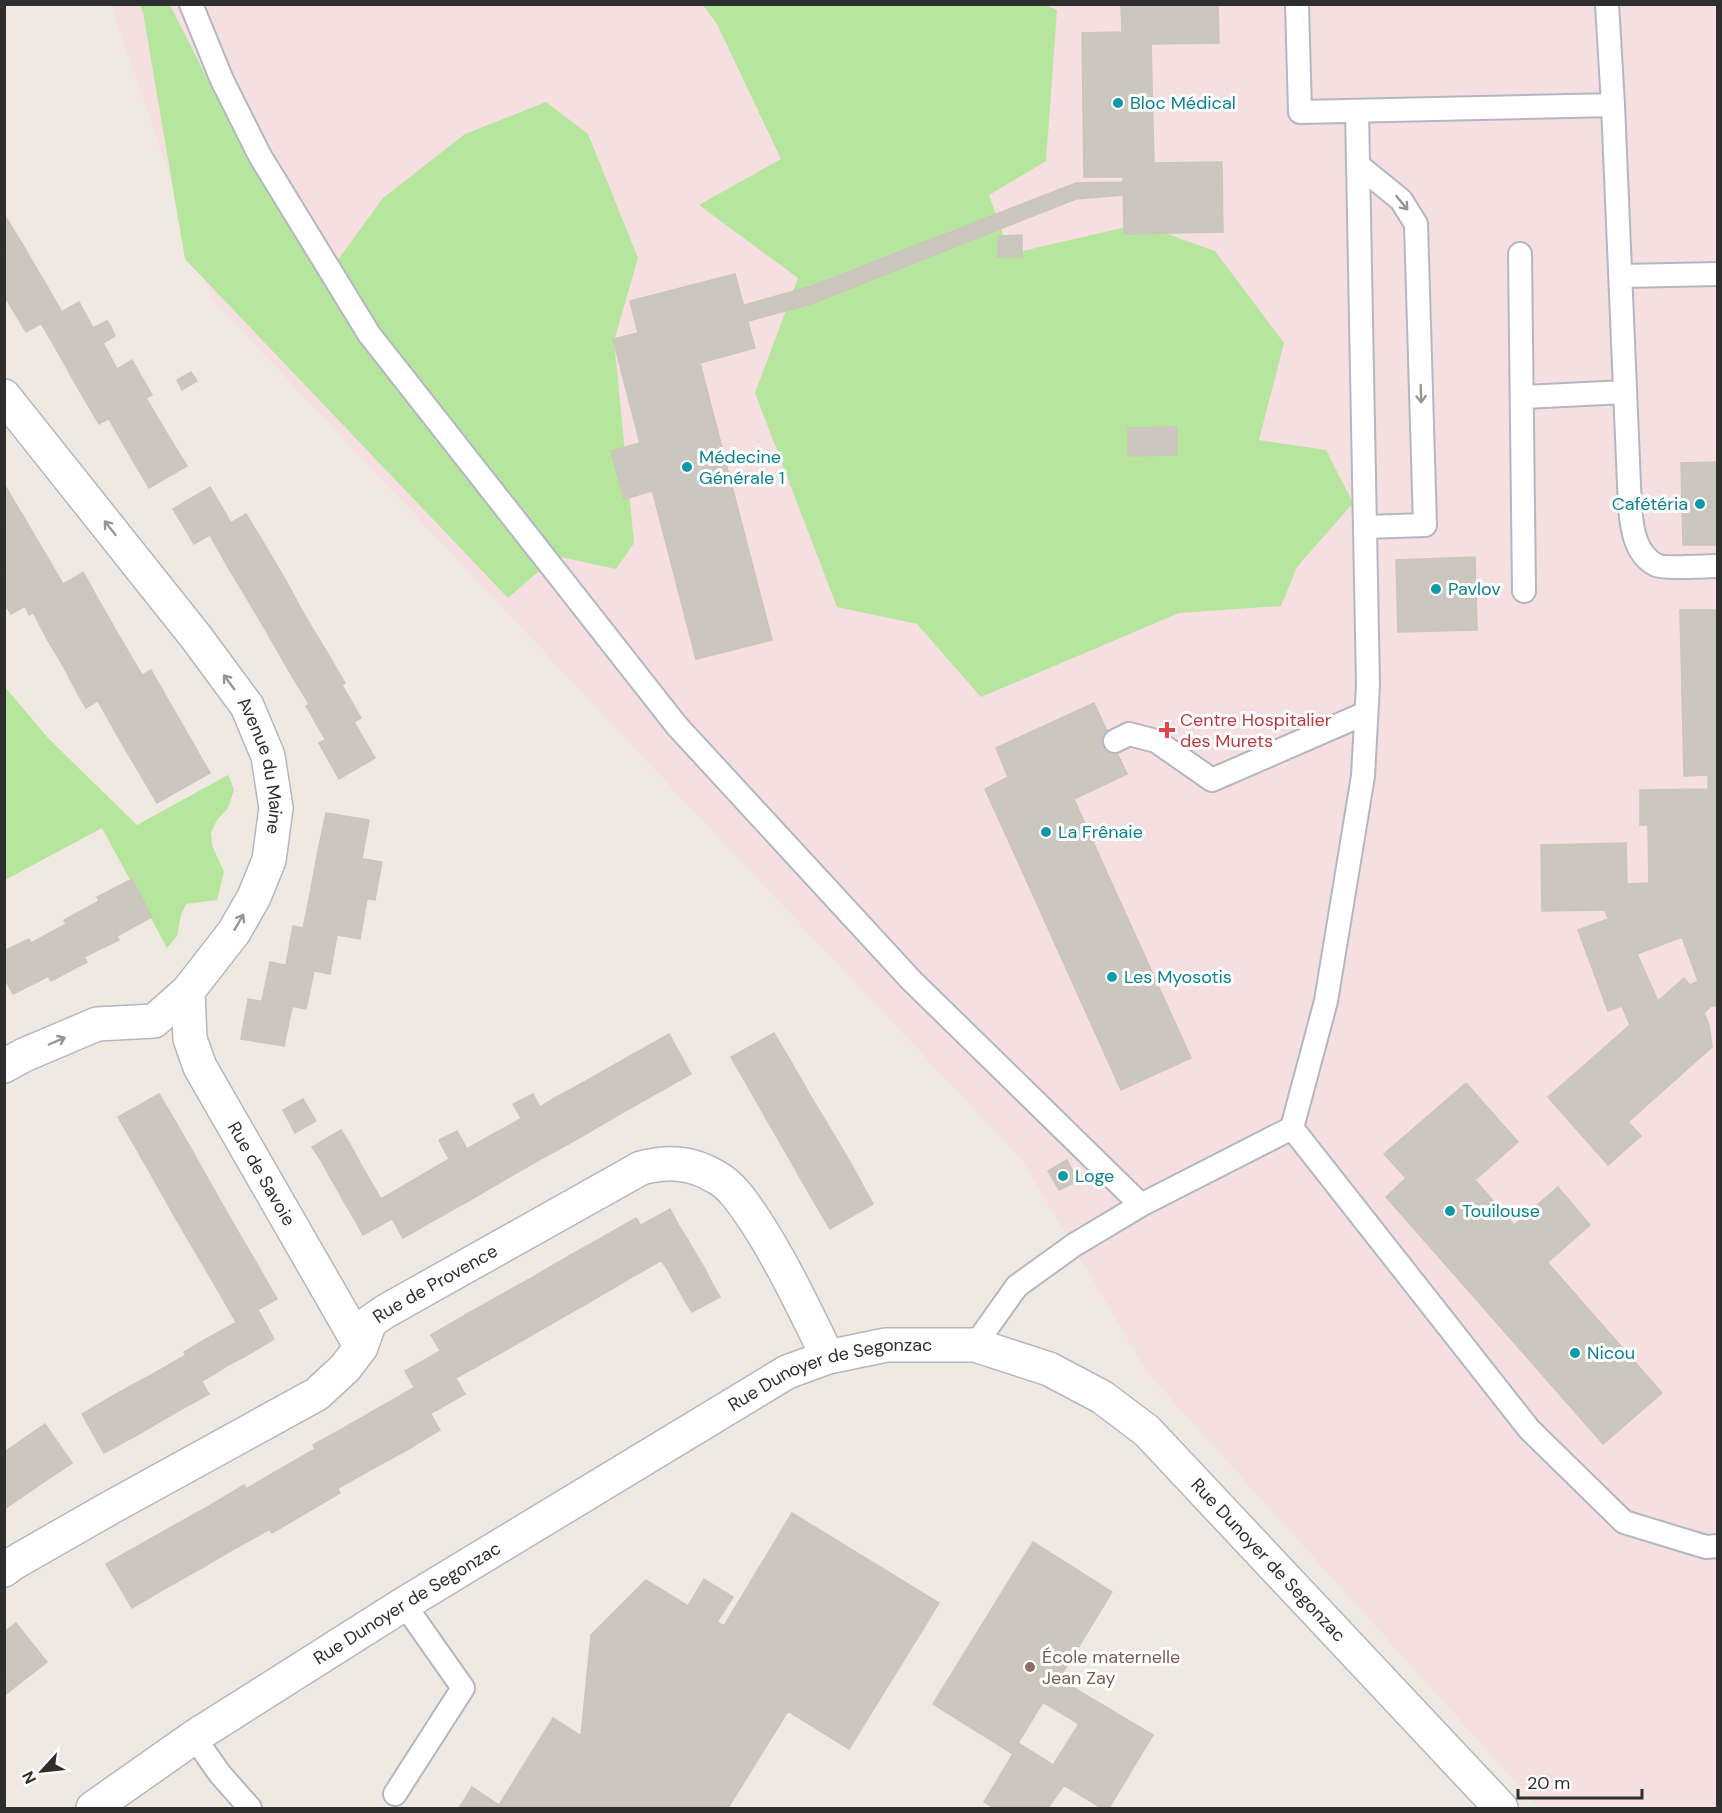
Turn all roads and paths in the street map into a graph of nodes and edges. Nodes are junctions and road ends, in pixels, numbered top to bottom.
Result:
1 (191, 4) edge
2 (1297, 4) edge
3 (1607, 4) edge
4 (1613, 105) junction
5 (1356, 111) junction
6 (1358, 165) junction
7 (1520, 254) dead end
8 (1718, 274) edge
9 (1621, 276) junction
10 (1625, 392) junction
11 (4, 396) edge
12 (1522, 397) junction
13 (1365, 527) junction
14 (1718, 566) edge
15 (1524, 591) dead end
16 (1366, 713) junction
17 (1115, 741) dead end
18 (188, 991) junction
19 (4, 1066) edge
20 (1292, 1128) junction
21 (1141, 1205) junction
22 (975, 1345) junction
23 (361, 1347) junction
24 (828, 1357) junction
25 (1718, 1546) edge
26 (4, 1570) edge
27 (404, 1604) junction
28 (194, 1737) junction
29 (395, 1794) dead end
30 (93, 1809) edge
31 (250, 1809) edge
32 (1501, 1809) edge

1 - 21 lane
2 - 5 lane
3 - 4 lane
4 - 5 lane
4 - 9 lane
5 - 6 lane
6 - 13 lane
6 -> 13 lane
7 - 12 lane
8 - 9 lane
9 - 10 lane
10 - 12 lane
10 - 14 lane
18 -> 11 street, Avenue du Maine
12 - 15 lane
13 - 16 lane
16 - 17 lane
16 - 20 lane
19 -> 18 street, Avenue du Maine
18 - 23 street, Rue de Savoie
20 - 21 lane
20 - 25 lane
21 - 22 lane
22 - 24 street, Rue Dunoyer de Segonzac
22 - 32 street, Rue Dunoyer de Segonzac
23 - 24 street, Rue de Provence
23 - 26 street, Rue de Provence
24 - 27 street, Rue Dunoyer de Segonzac
27 - 28 street, Rue Dunoyer de Segonzac
27 - 29 lane
28 - 30 street, Rue Dunoyer de Segonzac
28 - 31 lane

